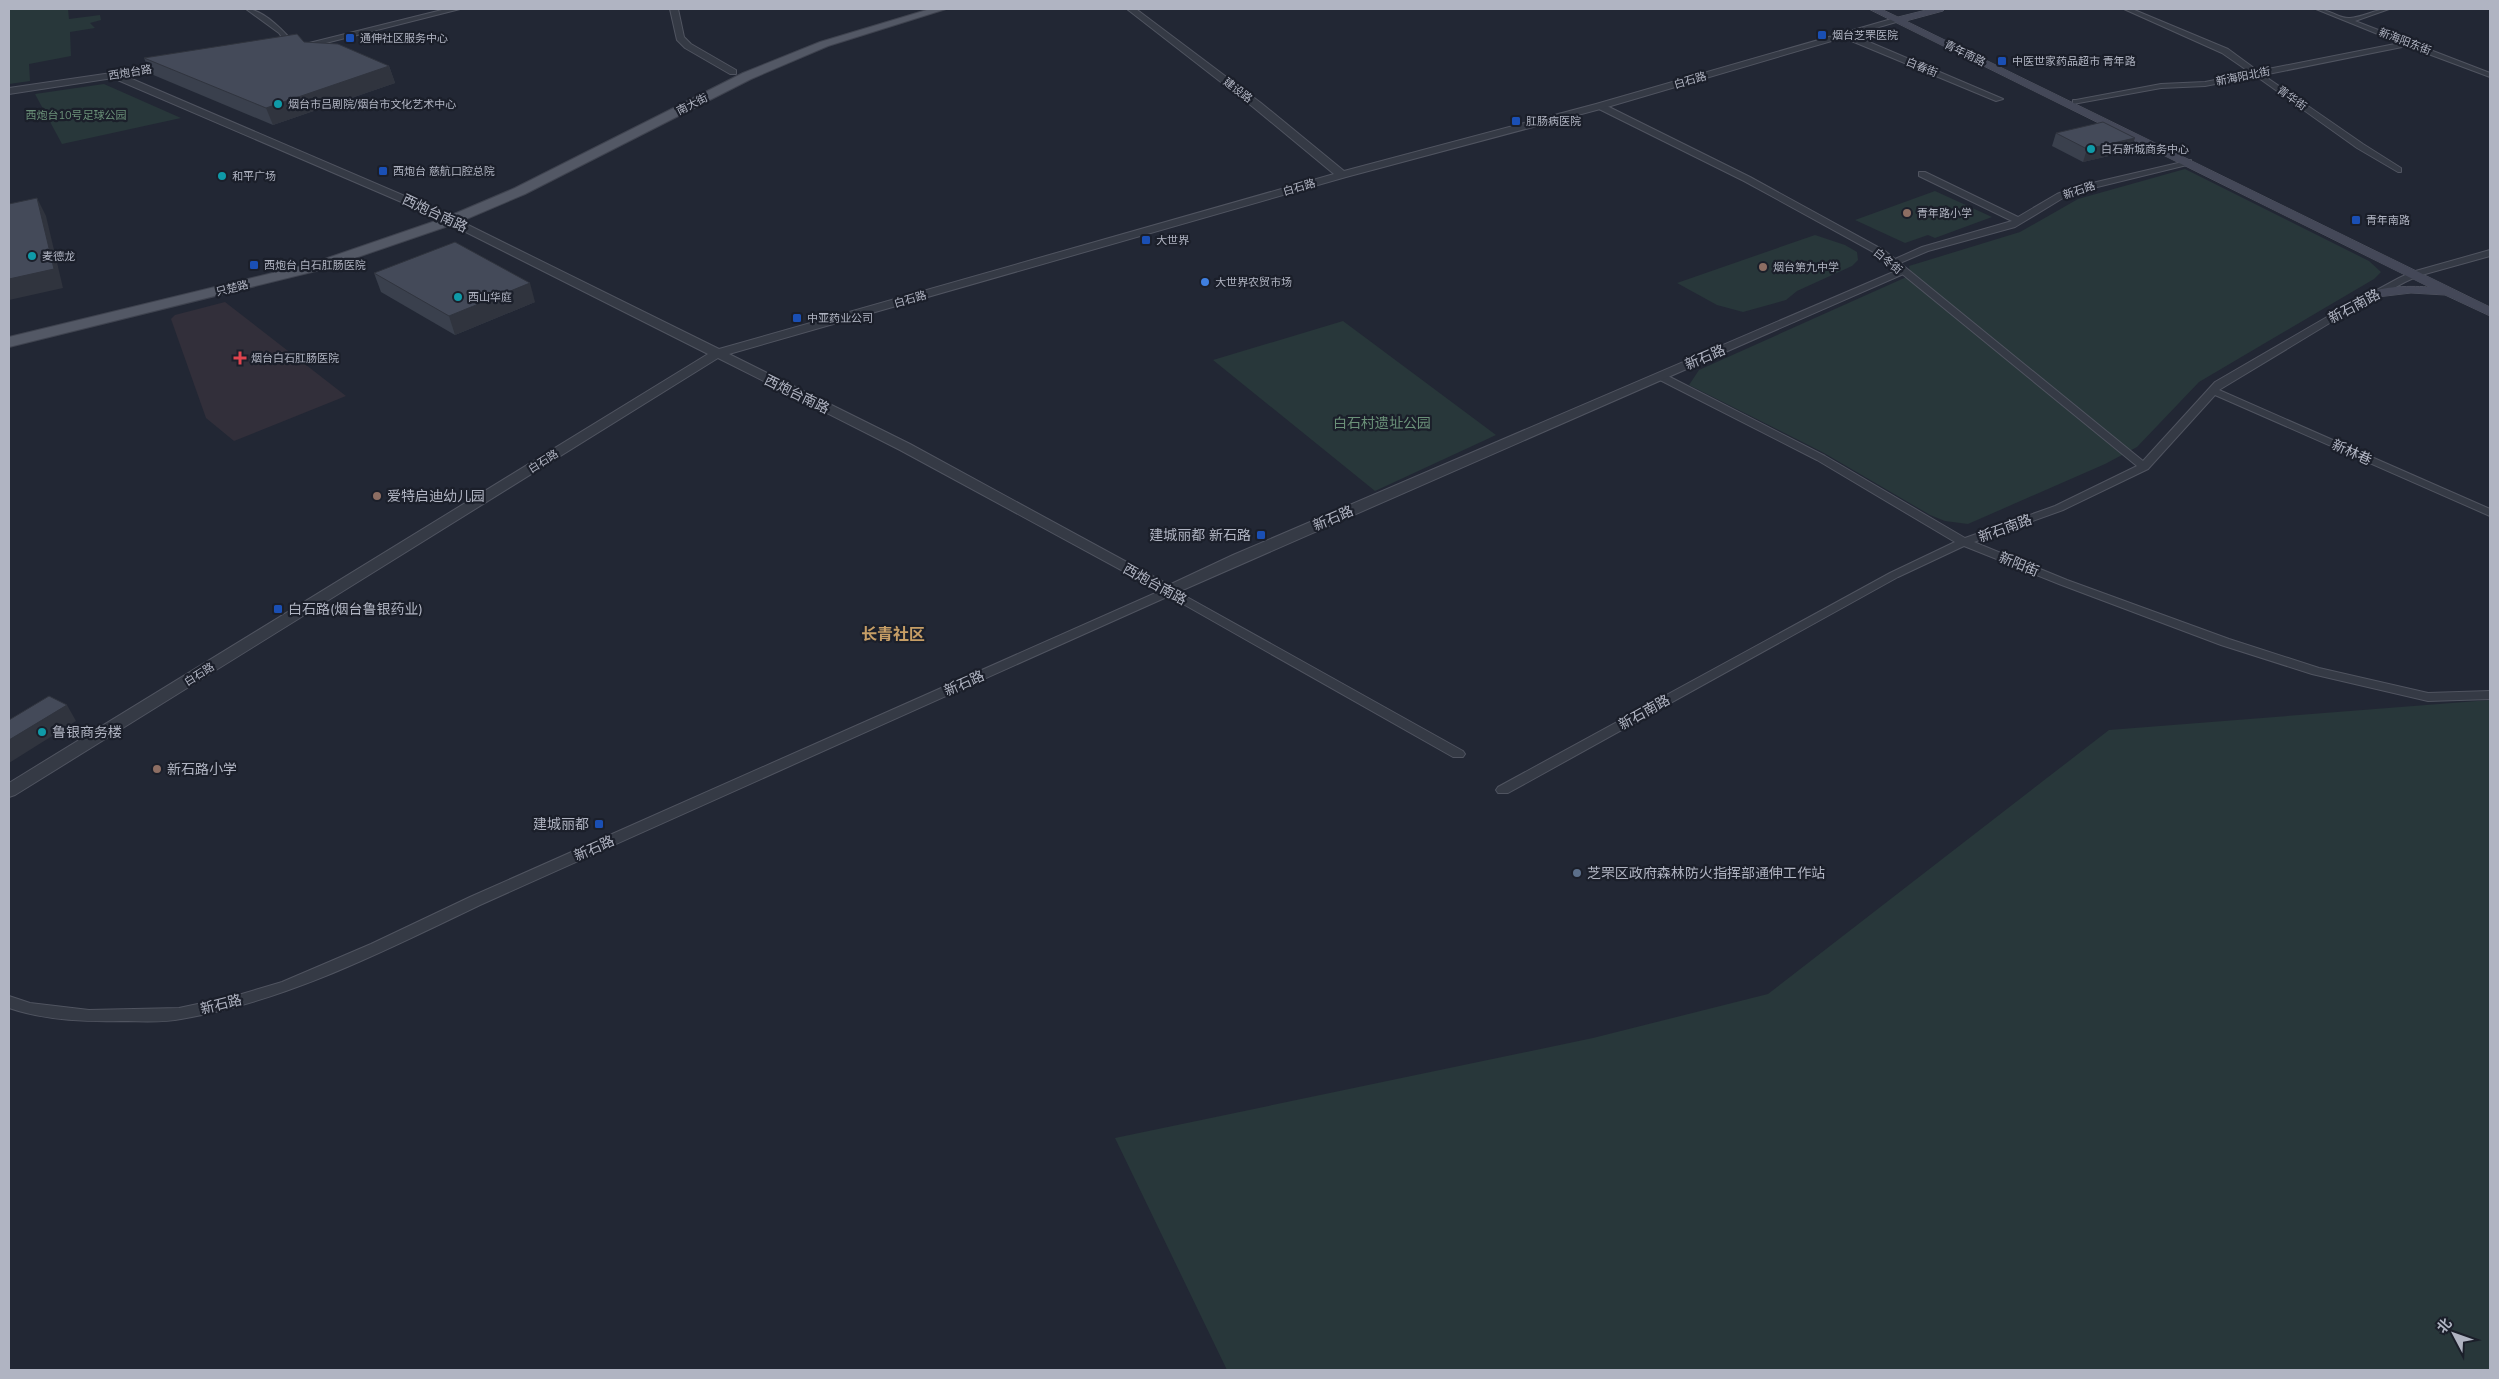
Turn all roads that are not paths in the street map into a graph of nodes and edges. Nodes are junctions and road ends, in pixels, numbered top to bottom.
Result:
1 (249, 9) edge
2 (456, 9) edge
3 (674, 9) edge
4 (918, 9) edge
5 (941, 9) edge
6 (1131, 9) edge
7 (1874, 9) edge
8 (1890, 9) edge
9 (1940, 9) edge
10 (2126, 9) edge
11 (2318, 9) edge
12 (2386, 9) edge
13 (1901, 19) junction
14 (2350, 20) junction
15 (1846, 35) junction
16 (2410, 43) junction
17 (290, 48) joint
18 (183, 64) edge
19 (733, 72) junction
20 (2257, 73) junction
21 (115, 75) junction
22 (2490, 75) edge
23 (9, 91) edge
24 (1999, 99) dead end
25 (2076, 102) junction
26 (1600, 106) junction
27 (2188, 162) junction
28 (2398, 170) dead end
29 (1922, 174) dead end
30 (1342, 175) junction
31 (445, 217) junction
32 (2019, 221) junction
33 (2490, 253) edge
34 (1897, 267) junction
35 (2430, 271) junction
36 (2415, 274) junction
37 (2374, 295) junction
38 (2490, 300) edge
39 (2471, 302) junction
40 (2490, 312) edge
41 (9, 331) edge
42 (9, 342) edge
43 (716, 354) junction
44 (1660, 376) junction
45 (2214, 391) junction
46 (2144, 467) junction
47 (2490, 513) edge
48 (1964, 542) junction
49 (1169, 591) junction
50 (2490, 695) edge
51 (1458, 754) dead end
52 (1503, 790) dead end
53 (9, 791) edge
54 (9, 1002) edge

1 - 17 street
2 - 17 street
3 - 19 street
4 - 19 main road, 南大街
5 - 31 main road, 南大街
6 - 30 street, 建设路
7 - 13 main road
8 - 13 main road
9 - 13 main road
10 - 20 street, 青华街
11 - 14 street, 新海阳东街
12 - 14 street
13 - 15 street, 白石路
13 - 25 main road, 青年南路
13 - 27 main road, 青年南路
14 - 16 street, 新海阳东街
15 - 24 street, 白春街
15 - 26 street, 白石路
16 - 20 street, 新海阳北街
16 - 22 street, 新海阳东街
18 - 21 street, 西炮台路
19 - 31 main road, 南大街
20 - 25 street, 新海阳北街
20 - 28 street, 青华街
21 - 23 street, 西炮台路
21 - 31 street, 西炮台南路
25 - 35 main road, 青年南路
26 - 30 street, 白石路
26 - 34 street, 白冬街
27 - 32 street, 新石路
27 - 36 main road, 青年南路
29 - 32 street
30 - 43 street, 白石路
31 - 41 main road, 只楚路
31 - 42 main road, 只楚路
31 - 43 street, 西炮台南路
32 - 34 street, 新石路
33 - 35 street, 新石南路
34 - 44 street, 新石路
34 - 46 street, 白冬街
35 - 36 street, 新石南路
35 - 38 main road, 青年南路
36 - 37 street, 新石南路
36 - 39 main road, 青年南路
37 - 39 main road
37 - 45 street, 新石南路
39 - 40 main road, 青年南路
43 - 49 street, 西炮台南路
43 - 53 street, 白石路
44 - 48 street, 新阳街
44 - 49 street, 新石路
45 - 46 street, 新石南路
45 - 47 street, 新林巷
46 - 48 street, 新石南路
48 - 50 street, 新阳街
48 - 52 street, 新石南路
49 - 51 street, 西炮台南路
49 - 54 street, 新石路

